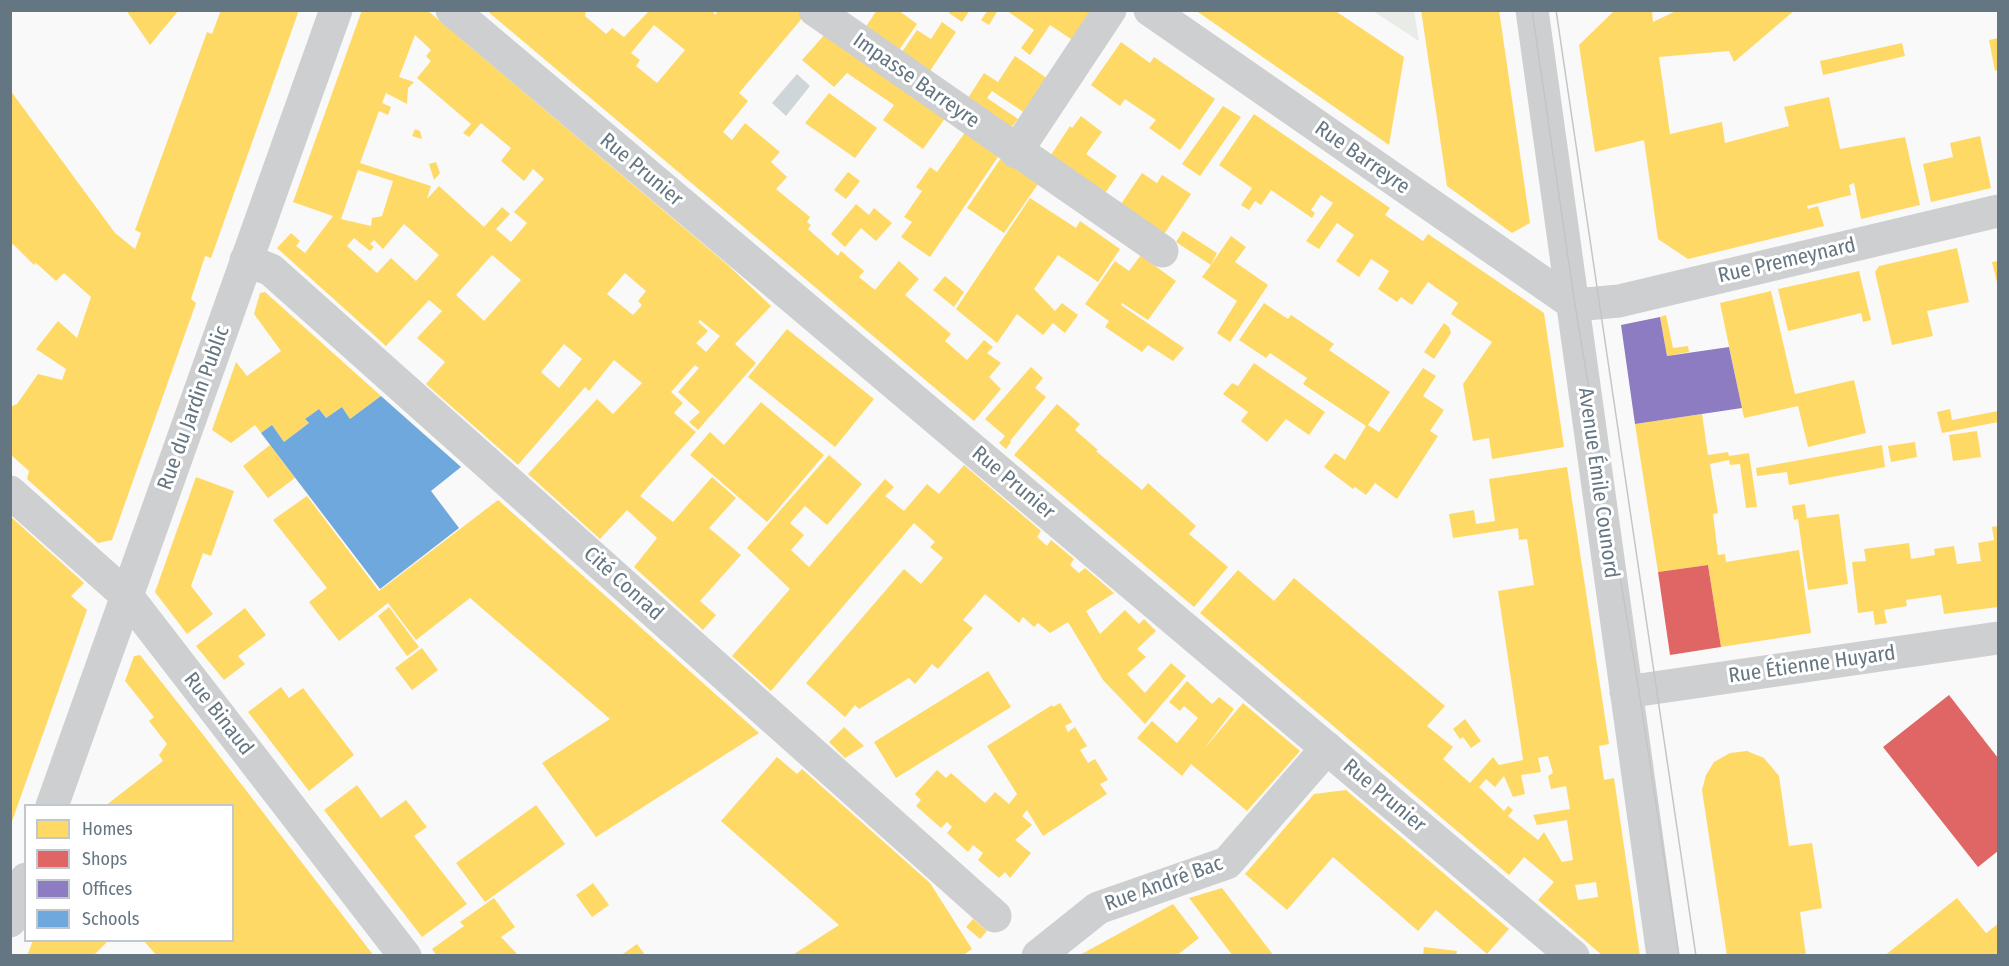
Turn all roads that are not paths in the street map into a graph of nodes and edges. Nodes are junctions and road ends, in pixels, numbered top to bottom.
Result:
1 (336, 10) edge
2 (452, 10) edge
3 (815, 10) edge
4 (1110, 10) edge
5 (1150, 10) edge
6 (1532, 10) edge
7 (1016, 152) junction
8 (1998, 211) edge
9 (1162, 251) dead end
10 (246, 260) junction
11 (1575, 305) junction
12 (10, 492) edge
13 (127, 596) junction
14 (1998, 638) edge
15 (1626, 692) junction
16 (1327, 748) junction
17 (53, 804) edge
18 (24, 884) edge
19 (994, 916) dead end
20 (10, 921) edge
21 (405, 956) edge
22 (1038, 956) edge
23 (1573, 956) edge
24 (1663, 956) edge

1 - 10 street, Rue du Jardin Public
2 - 16 street, Rue Prunier
3 - 7 street, Impasse Barreyre
4 - 7 street
5 - 11 street, Rue Barreyre
6 - 11 street, Avenue Émile Counord
7 - 9 street, Impasse Barreyre
8 - 11 street, Rue Premeynard
10 - 13 street, Rue du Jardin Public
10 - 19 street, Cité Conrad
11 - 15 street, Avenue Émile Counord
12 - 13 street, Rue Binaud
13 - 17 street, Rue du Jardin Public
13 - 21 street, Rue Binaud
14 - 15 street, Rue Étienne Huyard
15 - 24 street, Avenue Émile Counord
16 - 22 street, Rue André Bac
16 - 23 street, Rue Prunier
18 - 20 street

